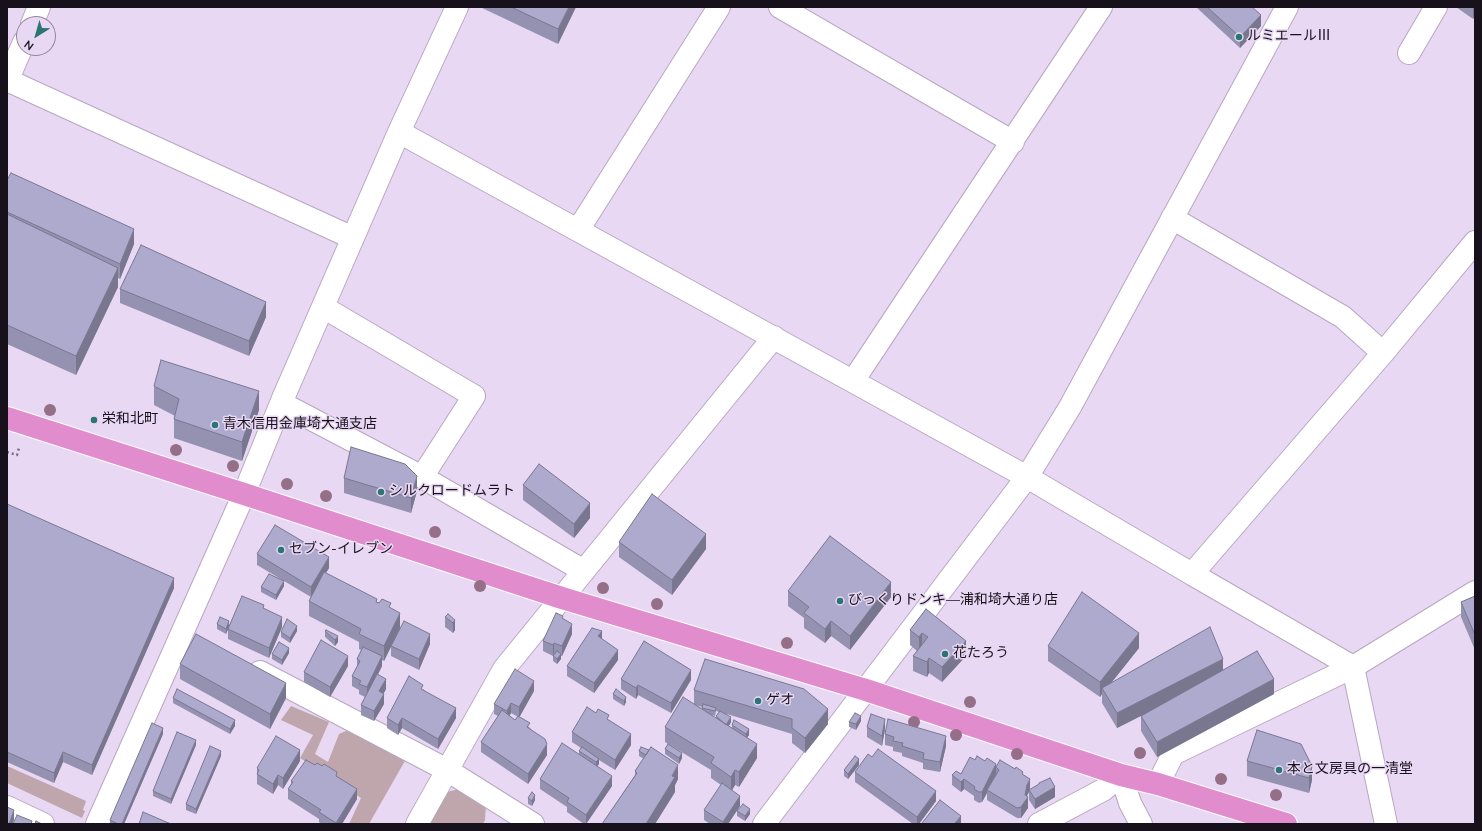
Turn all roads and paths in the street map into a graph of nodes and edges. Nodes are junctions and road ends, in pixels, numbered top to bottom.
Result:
1 (457, 7) edge
2 (719, 7) edge
3 (780, 7) edge
4 (1101, 7) edge
5 (1286, 7) edge
6 (1436, 7) edge
7 (1409, 53) dead end
8 (18, 56) edge
9 (7, 80) edge
10 (399, 132) junction
11 (1013, 142) junction
12 (1172, 218) junction
13 (578, 230) junction
14 (353, 238) junction
15 (1475, 242) edge
16 (323, 307) junction
17 (774, 337) junction
18 (1383, 353) junction
19 (854, 381) junction
20 (281, 403) junction
21 (7, 418) edge
22 (19, 448) dead end
23 (7, 452) edge
24 (422, 477) junction
25 (1027, 477) junction
26 (244, 494) junction
27 (584, 571) junction
28 (1192, 574) junction
29 (1475, 592) edge
30 (562, 598) junction
31 (182, 631) junction
32 (203, 642) edge
33 (245, 664) edge
34 (1353, 667) junction
35 (866, 690) junction
36 (447, 770) junction
37 (1121, 774) junction
38 (1158, 784) junction
39 (7, 808) edge
40 (44, 824) edge
41 (97, 824) edge
42 (417, 824) edge
43 (533, 824) edge
44 (764, 824) edge
45 (1038, 824) edge
46 (1141, 824) edge
47 (1286, 824) edge
48 (1386, 824) edge

1 - 10 street
2 - 13 street
3 - 11 street
4 - 11 street
5 - 12 street
6 - 7 street
8 - 9 street
9 - 14 street
10 - 13 street
10 - 14 street
11 - 19 street
12 - 18 street
12 - 25 street
13 - 17 street
14 - 16 street
15 - 18 street
16 - 20 street
16 - 24 street
17 - 19 street
17 - 27 street
18 - 28 street
19 - 25 street
20 - 24 street
20 - 26 street
21 - 26 highway
22 - 23 path
24 - 27 street
25 - 28 street
25 - 35 street
26 - 30 highway
26 - 31 street
27 - 30 street
28 - 34 street
29 - 34 street
30 - 35 highway
30 - 36 street
31 - 32 street
31 - 41 street
33 - 36 street
34 - 38 street
34 - 48 street
35 - 37 highway
35 - 44 street
36 - 42 street
36 - 43 street
37 - 38 highway
37 - 45 street
37 - 46 street
38 - 47 highway
39 - 40 street

